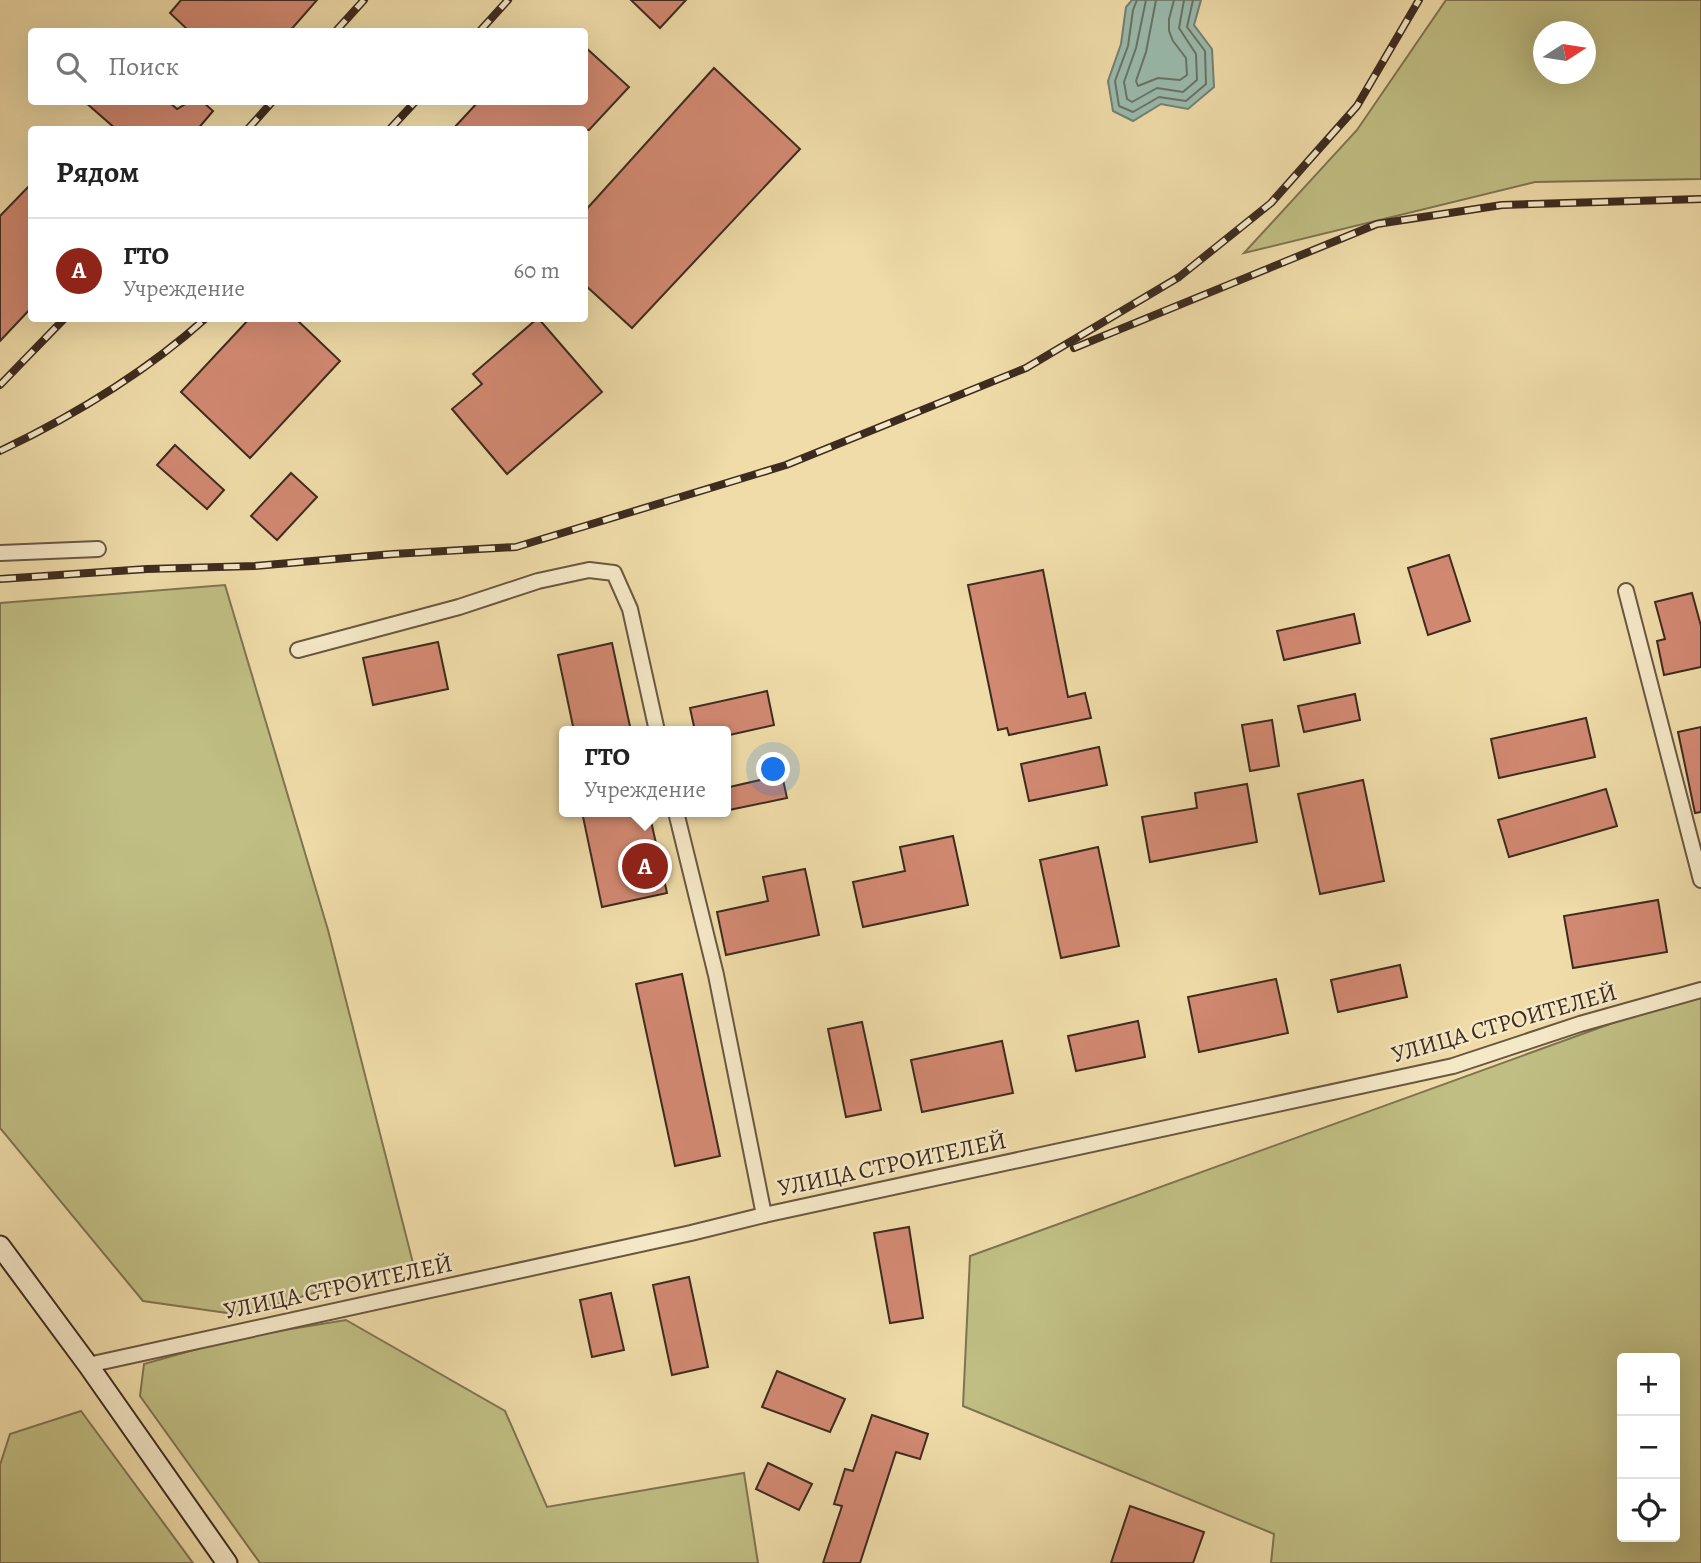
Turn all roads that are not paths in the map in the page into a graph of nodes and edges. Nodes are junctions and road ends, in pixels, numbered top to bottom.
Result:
1 (98, 549) dead end
2 (0, 553) edge
3 (1626, 591) dead end
4 (298, 650) dead end
5 (656, 726) edge
6 (677, 817) edge
7 (1701, 880) edge
8 (1701, 990) edge
9 (764, 1214) junction
10 (0, 1246) edge
11 (88, 1365) junction
12 (226, 1563) edge

1 - 2 street
3 - 7 street
4 - 5 street
6 - 9 street
8 - 9 street, УЛИЦА СТРОИТЕЛЕЙ
9 - 11 street, УЛИЦА СТРОИТЕЛЕЙ
10 - 11 street
11 - 12 street

